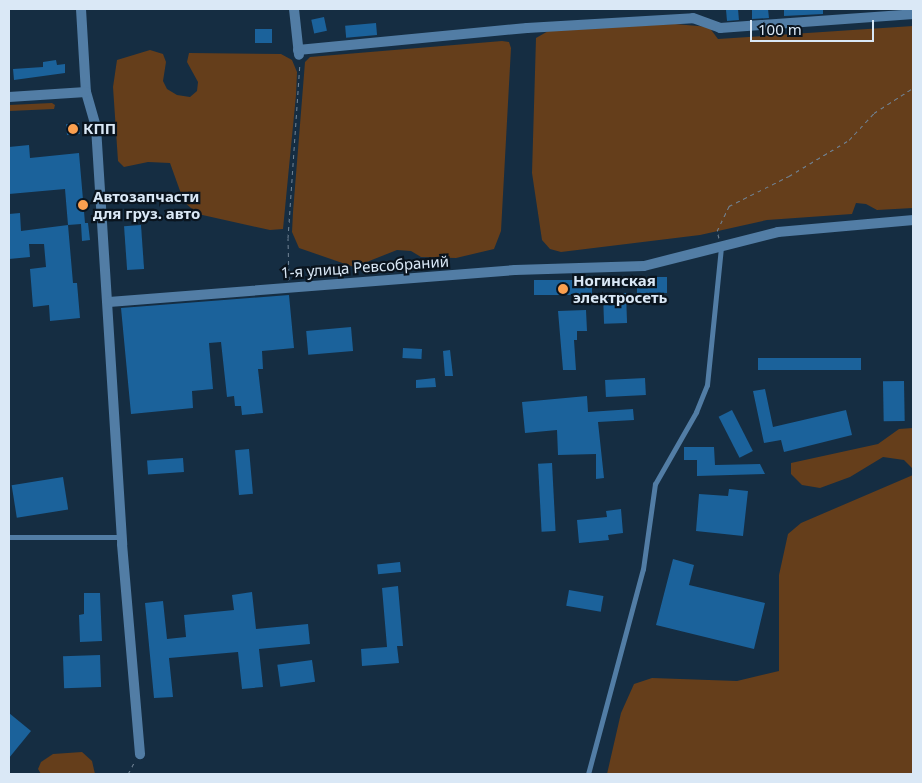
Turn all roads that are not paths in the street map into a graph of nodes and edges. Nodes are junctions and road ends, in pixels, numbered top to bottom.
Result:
1 (81, 9) edge
2 (294, 9) edge
3 (913, 14) edge
4 (86, 92) junction
5 (9, 97) edge
6 (913, 220) edge
7 (721, 246) junction
8 (109, 302) junction
9 (9, 537) edge
10 (122, 537) junction
11 (140, 754) road end
12 (588, 774) edge

1 - 4 street
2 - 3 street
4 - 5 street
4 - 8 street
6 - 7 street, 1-я улица Ревсобраний
7 - 8 street, 1-я улица Ревсобраний
7 - 12 lane
8 - 10 street
9 - 10 lane
10 - 11 street

